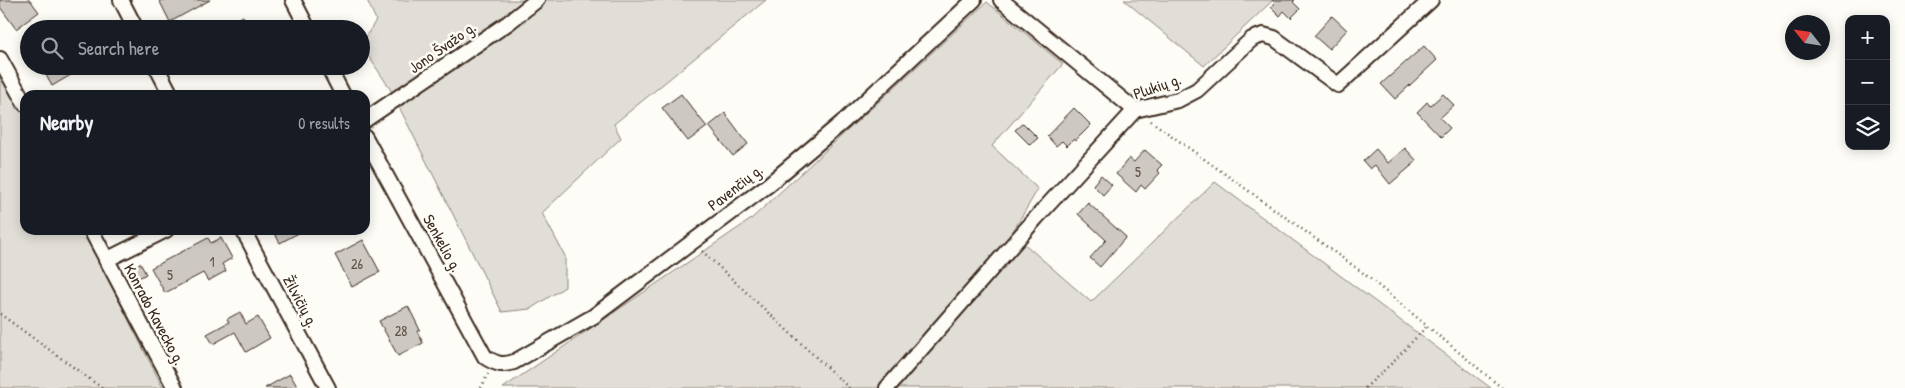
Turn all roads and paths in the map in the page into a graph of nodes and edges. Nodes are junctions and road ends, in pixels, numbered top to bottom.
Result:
1 (120, 0) edge
2 (293, 0) edge
3 (537, 0) edge
4 (974, 0) edge
5 (1001, 0) edge
6 (1431, 0) edge
7 (131, 20) edge
8 (303, 20) edge
9 (0, 59) edge
10 (161, 75) edge
11 (333, 75) edge
12 (168, 90) edge
13 (340, 90) edge
14 (20, 95) edge
15 (1135, 110) junction
16 (370, 117) edge
17 (370, 145) edge
18 (93, 235) edge
19 (156, 235) edge
20 (246, 235) edge
21 (692, 242) junction
22 (106, 260) junction
23 (0, 314) edge
24 (1427, 326) junction
25 (494, 363) junction
26 (102, 388) edge
27 (175, 388) edge
28 (328, 388) edge
29 (481, 388) edge
30 (849, 388) edge
31 (887, 388) edge
32 (1365, 388) edge
33 (1502, 388) edge

1 - 7 street
2 - 8 street
3 - 16 street, Jono Švažo g.
4 - 21 street, Pavenčių g.
5 - 15 street
6 - 15 street, Plukių g.
9 - 14 street
10 - 12 street
11 - 13 street
15 - 24 path
15 - 31 street, Plukių g.
17 - 25 street, Senkelio g.
18 - 22 street, Konrado Kavecko g.
19 - 22 street
20 - 28 street, Žilvičių g.
21 - 25 street, Pavenčių g.
21 - 30 path
22 - 27 street, Konrado Kavecko g.
23 - 26 path
24 - 32 path
24 - 33 path
25 - 29 path

